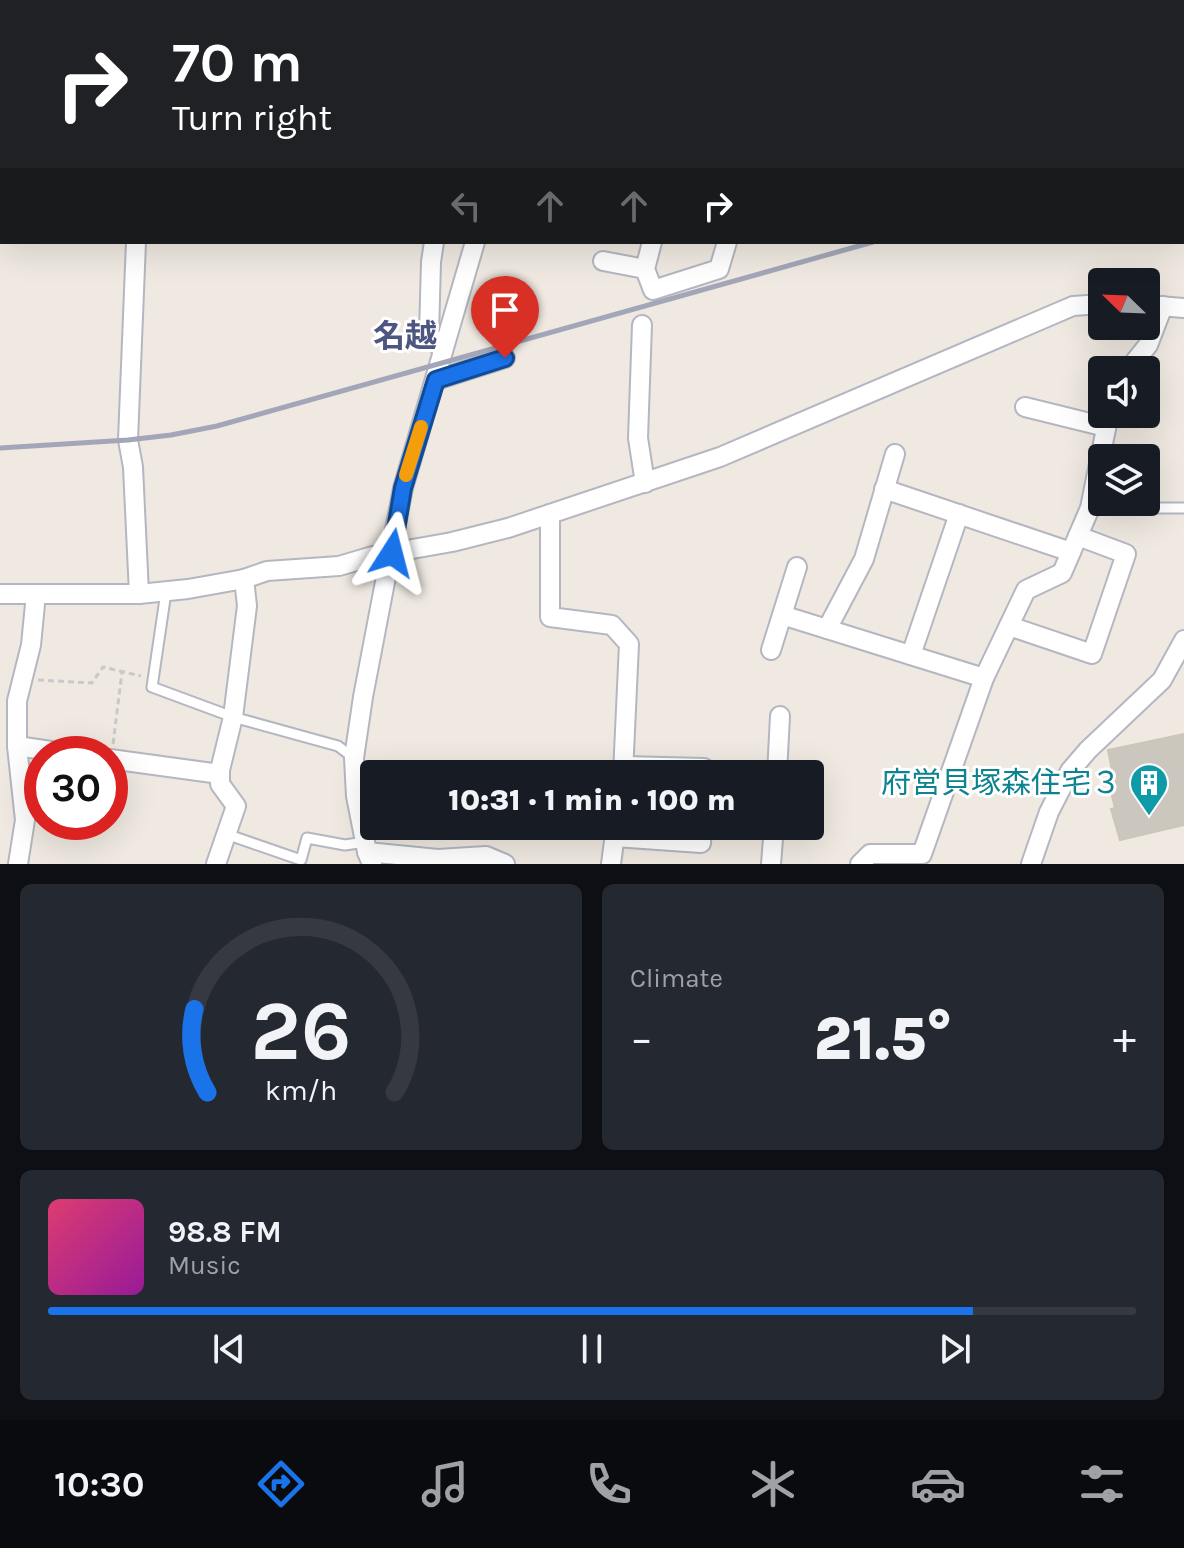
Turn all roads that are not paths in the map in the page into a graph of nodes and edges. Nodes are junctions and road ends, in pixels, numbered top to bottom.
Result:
1 (136, 244) edge
2 (434, 244) edge
3 (474, 244) edge
4 (651, 244) edge
5 (726, 244) edge
6 (603, 261) dead end
7 (645, 269) junction
8 (1088, 305) edge
9 (1160, 306) edge
10 (1184, 308) edge
11 (642, 325) dead end
12 (443, 350) junction
13 (505, 358) dead end
14 (436, 380) junction
15 (1025, 407) dead end
16 (1088, 417) edge
17 (895, 454) dead end
18 (645, 483) junction
19 (884, 489) junction
20 (1160, 508) edge
21 (1184, 508) edge
22 (1088, 513) edge
23 (550, 514) junction
24 (959, 514) junction
25 (1075, 544) junction
26 (392, 553) junction
27 (797, 567) dead end
28 (244, 579) junction
29 (166, 591) junction
30 (0, 594) edge
31 (36, 594) junction
32 (139, 594) junction
33 (782, 615) junction
34 (1009, 626) junction
35 (827, 629) junction
36 (1184, 640) edge
37 (771, 650) dead end
38 (911, 655) junction
39 (984, 678) junction
40 (780, 716) dead end
41 (233, 717) junction
42 (11, 742) edge
43 (354, 758) junction
44 (623, 760) edge
45 (778, 760) edge
46 (128, 761) edge
47 (220, 774) junction
48 (226, 834) junction
49 (615, 840) edge
50 (678, 840) edge
51 (701, 840) edge
52 (773, 840) edge
53 (368, 853) edge
54 (18, 864) edge
55 (216, 864) edge
56 (505, 864) edge
57 (611, 864) edge
58 (771, 864) edge
59 (860, 864) edge
60 (1031, 864) edge

1 - 32 street
2 - 12 street
3 - 12 street
4 - 7 street
5 - 7 street
6 - 7 street
8 - 18 street
9 - 10 street
11 - 18 street
12 - 14 street
13 - 14 street
14 - 26 street
15 - 16 street
17 - 19 street
18 - 23 street
19 - 24 street
19 - 35 street
20 - 21 lane
22 - 25 street
23 - 26 street
23 - 44 street
24 - 25 street
24 - 38 street
25 - 34 street
25 - 34 street
26 - 28 street
26 - 43 street
27 - 33 street
28 - 29 street
28 - 41 street
29 - 32 street
29 - 41 lane
30 - 31 street
31 - 32 street
31 - 42 street
33 - 35 street
33 - 37 street
34 - 39 street
35 - 38 street
36 - 60 street
38 - 39 street
39 - 59 street
40 - 45 street
41 - 43 lane
41 - 47 street
42 - 54 street
43 - 53 street
46 - 47 street
47 - 48 street
48 - 53 lane
48 - 55 street
49 - 57 street
50 - 51 street
52 - 58 street
53 - 56 street

